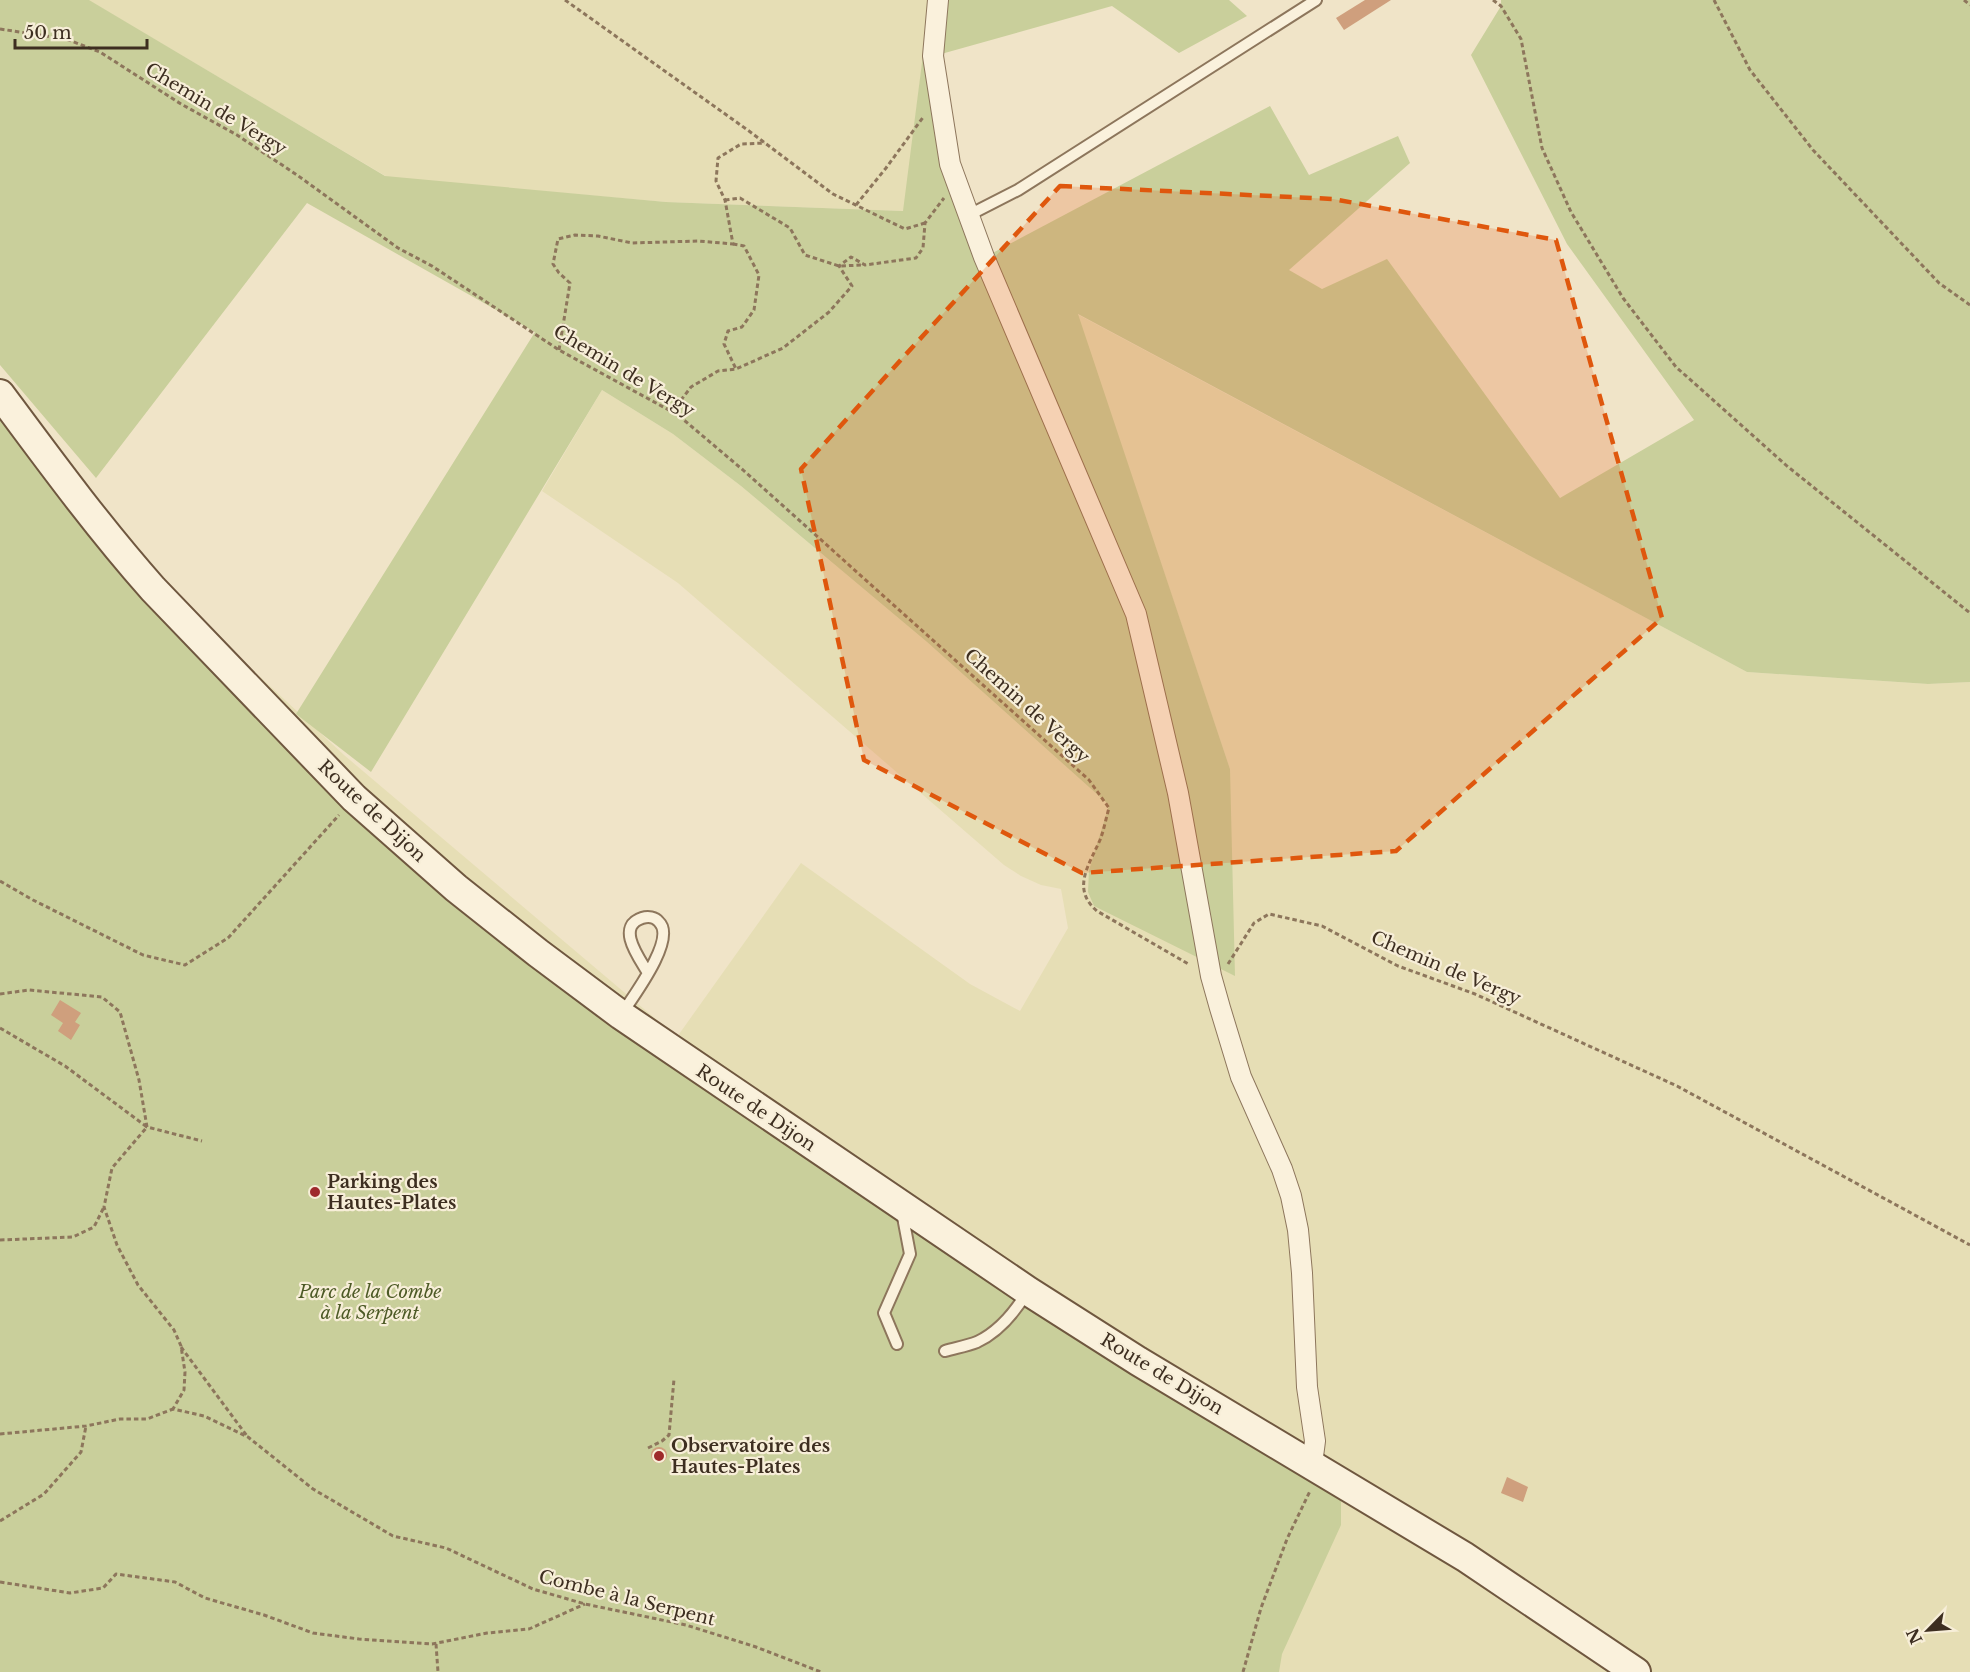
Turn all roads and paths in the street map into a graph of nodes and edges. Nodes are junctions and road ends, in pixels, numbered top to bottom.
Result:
1 (566, 0) edge
2 (938, 0) edge
3 (1316, 0) edge
4 (1493, 0) edge
5 (1714, 0) edge
6 (1964, 0) edge
7 (1970, 5) edge
8 (0, 29) edge
9 (924, 115) dead end
10 (765, 143) junction
11 (956, 181) junction
12 (725, 200) junction
13 (856, 206) junction
14 (969, 215) junction
15 (925, 223) junction
16 (733, 244) junction
17 (865, 265) junction
18 (839, 266) junction
19 (1970, 305) edge
20 (559, 350) junction
21 (736, 369) junction
22 (0, 394) edge
23 (678, 415) junction
24 (1970, 613) edge
25 (354, 798) junction
26 (0, 880) edge
27 (648, 973) junction
28 (1211, 976) junction
29 (0, 994) edge
30 (621, 1015) junction
31 (0, 1028) edge
32 (147, 1127) junction
33 (202, 1141) dead end
34 (901, 1206) junction
35 (104, 1207) junction
36 (0, 1240) edge
37 (1970, 1245) edge
38 (1028, 1291) junction
39 (897, 1344) dead end
40 (181, 1346) junction
41 (945, 1351) dead end
42 (674, 1379) dead end
43 (173, 1409) junction
44 (86, 1426) junction
45 (0, 1434) edge
46 (248, 1437) junction
47 (648, 1448) dead end
48 (1312, 1464) junction
49 (0, 1521) edge
50 (0, 1582) edge
51 (585, 1604) junction
52 (436, 1643) junction
53 (438, 1672) edge
54 (821, 1672) edge
55 (1243, 1672) edge
56 (1636, 1672) edge

1 - 10 path
2 - 11 street
3 - 14 lane
4 - 24 path
5 - 19 path
6 - 7 path
8 - 20 path, Chemin de Vergy
9 - 13 path
10 - 12 path
10 - 13 path
11 - 14 street
11 - 15 path
12 - 16 path
12 - 18 path
13 - 15 path
14 - 28 street
15 - 17 path
16 - 20 path
16 - 21 path
17 - 18 path
17 - 18 path
18 - 21 path
20 - 23 path, Chemin de Vergy
21 - 23 path
22 - 25 main road, Route de Dijon
23 - 28 path, Chemin de Vergy
25 - 26 path
25 - 30 main road, Route de Dijon
27 - 27 lane
27 - 30 lane
28 - 37 path, Chemin de Vergy
28 - 48 street
29 - 32 path
30 - 34 main road, Route de Dijon
31 - 32 path
32 - 33 path
32 - 35 path
34 - 38 main road, Route de Dijon
34 - 39 lane
35 - 36 path
35 - 40 path
38 - 41 lane
38 - 48 main road, Route de Dijon
40 - 43 path
40 - 46 path
42 - 47 path
43 - 44 path
43 - 46 path, Combe à la Serpent
44 - 45 path
44 - 49 path
46 - 51 path, Combe à la Serpent
48 - 55 path
48 - 56 main road, Route de Dijon
50 - 52 path
51 - 52 path
51 - 54 path, Combe à la Serpent
52 - 53 path

